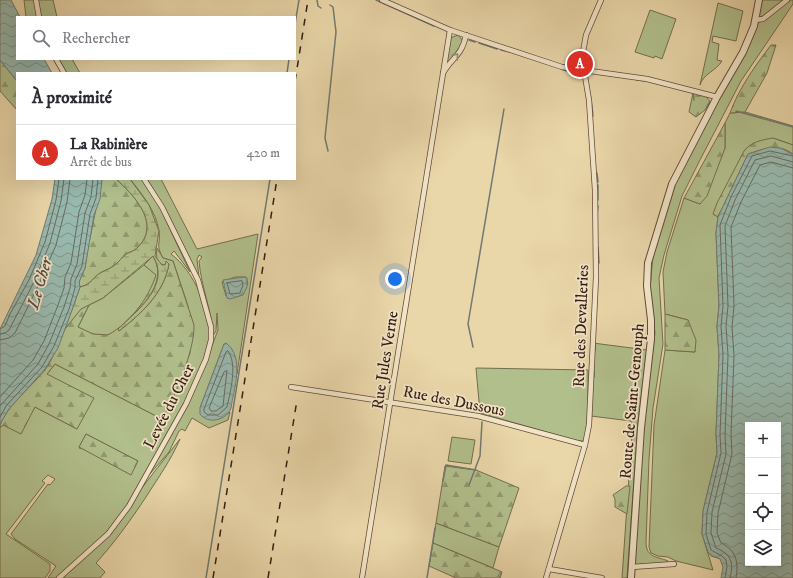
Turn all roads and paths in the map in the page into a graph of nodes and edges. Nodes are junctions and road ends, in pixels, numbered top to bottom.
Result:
1 (36, 0) edge
2 (382, 0) edge
3 (601, 0) edge
4 (758, 0) edge
5 (787, 0) edge
6 (39, 16) edge
7 (755, 20) junction
8 (450, 30) junction
9 (466, 35) junction
10 (57, 60) edge
11 (582, 69) junction
12 (63, 72) edge
13 (442, 74) junction
14 (717, 97) junction
15 (145, 180) edge
16 (291, 387) dead end
17 (390, 402) junction
18 (585, 445) junction
19 (674, 564) dead end
20 (632, 567) junction
21 (549, 569) junction
22 (59, 578) edge
23 (362, 578) edge
24 (546, 578) edge
25 (602, 578) edge
26 (631, 578) edge

1 - 6 street
2 - 8 street
3 - 11 street, Rue des Devalleries
4 - 7 street, Route de Saint-Genouph
5 - 7 street
7 - 14 street, Route de Saint-Genouph
8 - 9 street
8 - 13 street, Rue Jules Verne
9 - 11 street
13 -> 9 street, Rue Jules Verne
10 - 12 street
11 - 14 street
11 - 18 street, Rue des Devalleries
13 - 17 street, Rue Jules Verne
14 - 20 street, Route de Saint-Genouph
15 - 22 street, Levée du Cher
16 - 17 street, Rue des Dussous
17 - 18 street, Rue des Dussous
17 - 23 street, Rue Jules Verne
18 - 21 street, Rue des Devalleries
19 - 20 street
20 - 26 street, Route de Saint-Genouph
21 - 24 street, Rue des Devalleries
21 - 25 street

